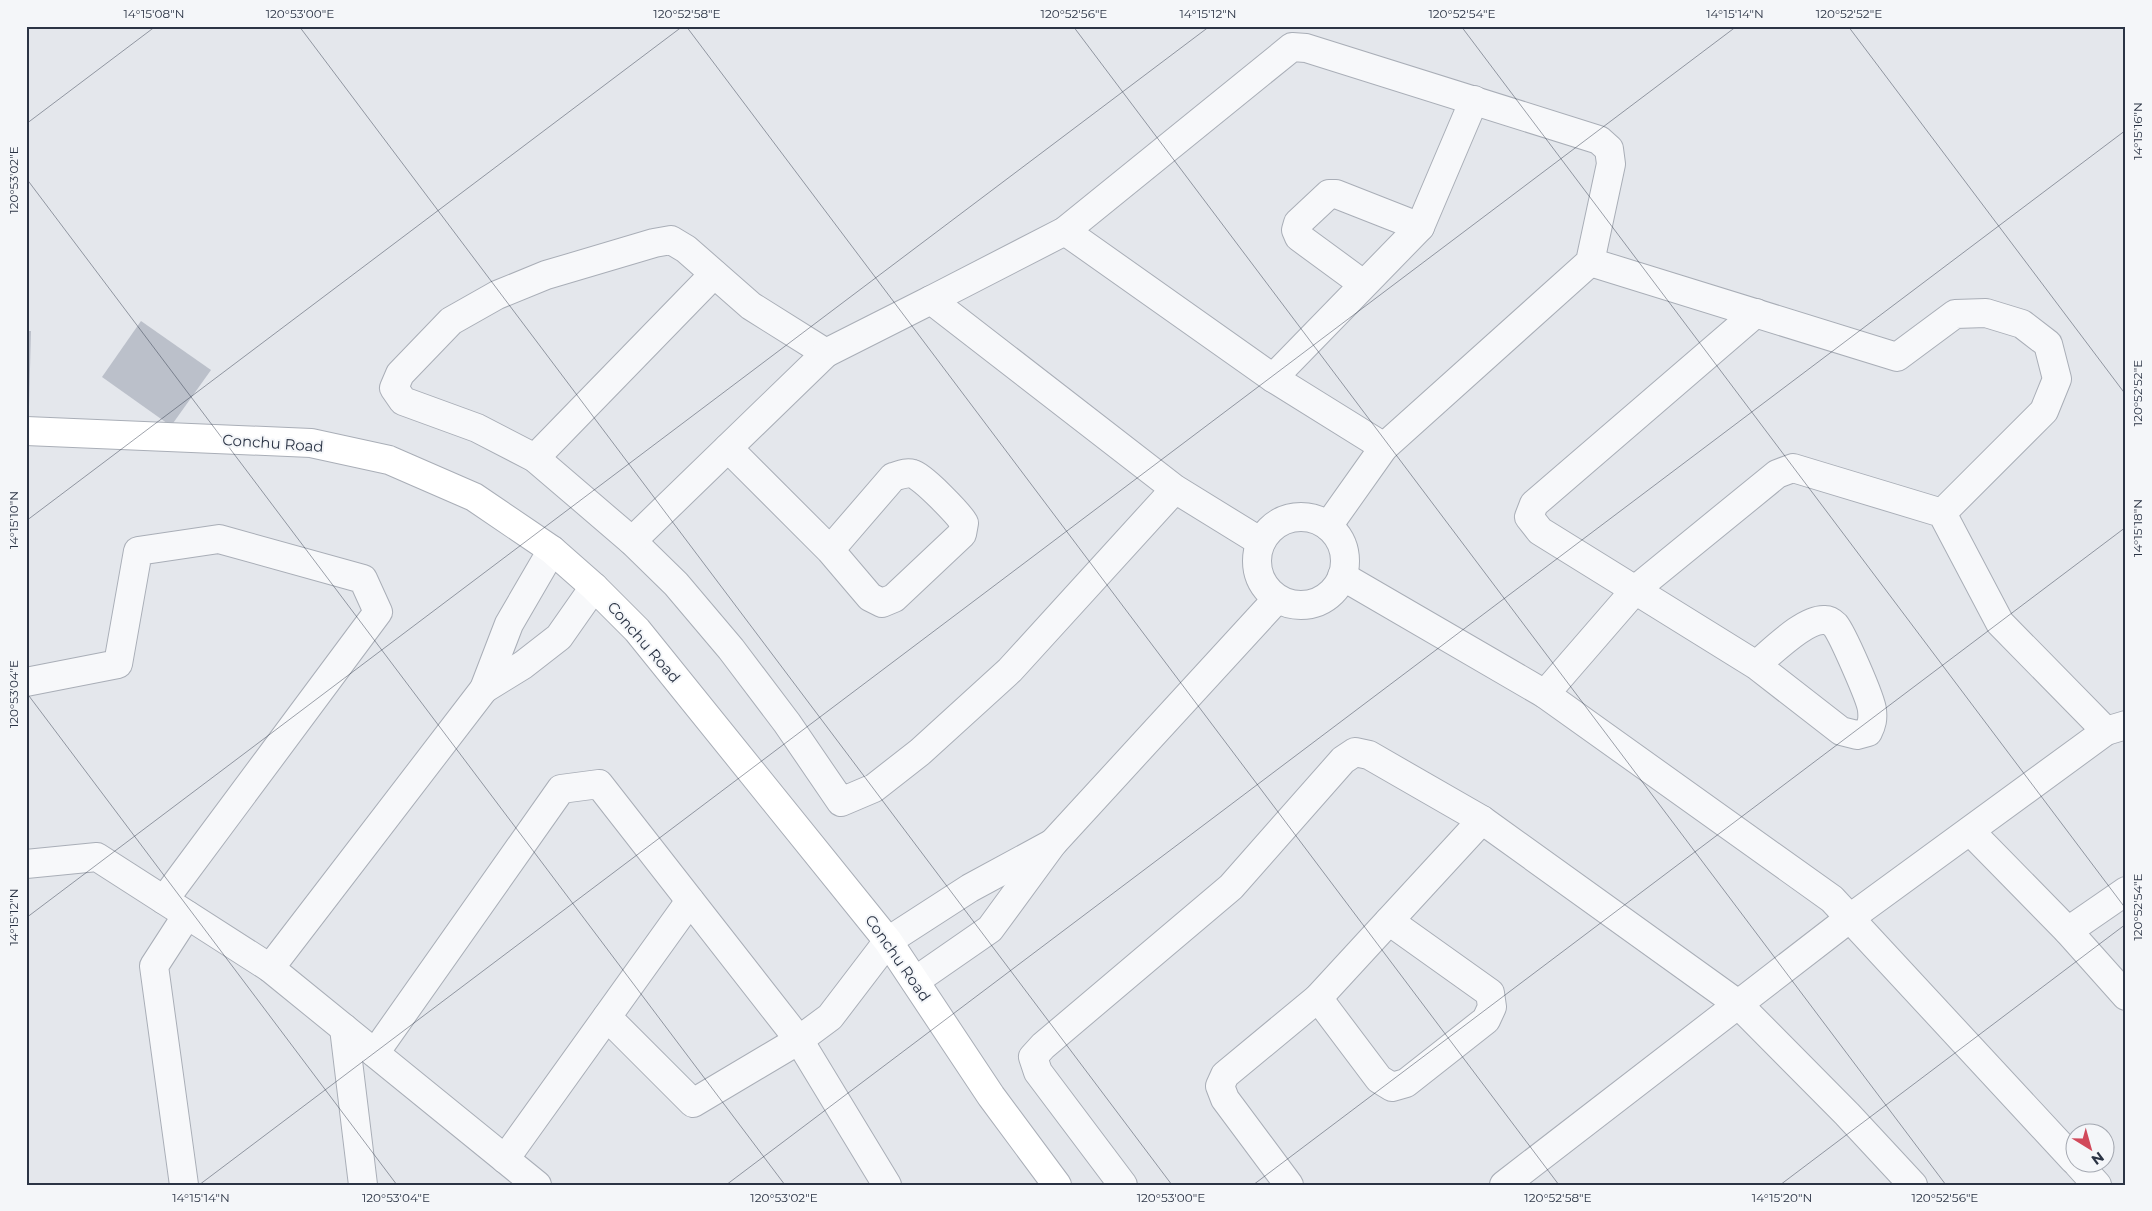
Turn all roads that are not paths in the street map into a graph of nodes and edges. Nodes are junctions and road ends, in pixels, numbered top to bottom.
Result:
1 (1474, 100) junction
2 (1420, 228) junction
3 (1065, 231) junction
4 (1590, 262) junction
5 (714, 274) junction
6 (1363, 284) junction
7 (931, 300) junction
8 (1756, 313) junction
9 (826, 352) junction
10 (1273, 378) junction
11 (26, 431) edge
12 (1384, 447) junction
13 (728, 448) junction
14 (535, 458) junction
15 (1175, 489) junction
16 (1942, 513) junction
17 (1328, 526) junction
18 (632, 541) junction
19 (1261, 542) junction
20 (552, 550) junction
21 (830, 550) junction
22 (1342, 576) junction
23 (594, 587) junction
24 (1636, 589) junction
25 (1277, 599) junction
26 (1756, 665) junction
27 (26, 682) edge
28 (484, 689) junction
29 (1545, 694) junction
30 (2116, 728) edge
31 (1482, 820) junction
32 (1970, 831) junction
33 (1053, 843) junction
34 (26, 864) edge
35 (2126, 891) edge
36 (164, 900) junction
37 (690, 901) junction
38 (187, 915) junction
39 (1850, 918) junction
40 (1389, 921) junction
41 (2068, 931) junction
42 (888, 941) junction
43 (270, 968) junction
44 (915, 981) junction
45 (2126, 996) edge
46 (1318, 998) junction
47 (1738, 1004) junction
48 (607, 1017) junction
49 (344, 1028) junction
50 (799, 1040) junction
51 (375, 1053) junction
52 (2064, 1149) edge
53 (506, 1159) junction
54 (2087, 1174) edge
55 (1514, 1182) edge
56 (184, 1185) edge
57 (363, 1185) edge
58 (537, 1185) edge
59 (887, 1185) edge
60 (1057, 1185) edge
61 (1123, 1185) edge
62 (1289, 1185) edge
63 (1913, 1185) edge
64 (2097, 1185) edge

1 - 2 street
1 - 3 street
1 - 4 street
2 - 6 street
2 - 6 street
3 - 7 street
3 - 10 street
4 - 8 street
4 - 12 street
5 - 9 street
5 - 14 street
5 - 14 street
6 - 10 street
7 - 9 street
7 - 15 street
8 - 16 street
8 - 24 street
9 - 13 street
10 - 12 street
11 - 20 main road, Conchu Road
12 - 17 street
13 - 18 street
13 - 21 street
14 - 18 street
15 - 18 street
15 - 19 street
16 - 24 street
16 - 30 street
17 - 19 street
17 - 22 street
19 - 25 street
20 - 23 main road, Conchu Road
20 - 28 street
21 - 21 street
22 - 25 street
22 - 29 street
23 - 28 street
23 - 42 main road, Conchu Road
24 - 26 street
24 - 29 street
25 - 33 street
26 - 26 street
27 - 36 street
28 - 43 street
29 - 39 street
30 - 32 street
31 - 40 street
31 - 47 street
31 - 61 street
32 - 39 street
32 - 41 street
33 - 42 street
33 - 44 street
34 - 36 street
35 - 41 street
36 - 38 street
37 - 48 street
37 - 50 street
37 - 51 street
38 - 43 street
38 - 56 street
39 - 47 street
39 - 52 street
40 - 46 street
40 - 46 street
41 - 45 street
42 - 44 main road, Conchu Road
42 - 50 street
43 - 49 street
44 - 60 main road, Conchu Road
46 - 62 street
47 - 55 street
47 - 63 street
48 - 50 street
48 - 53 street
49 - 51 street
49 - 57 street
50 - 59 street
51 - 53 street
53 - 58 street
54 - 64 street

